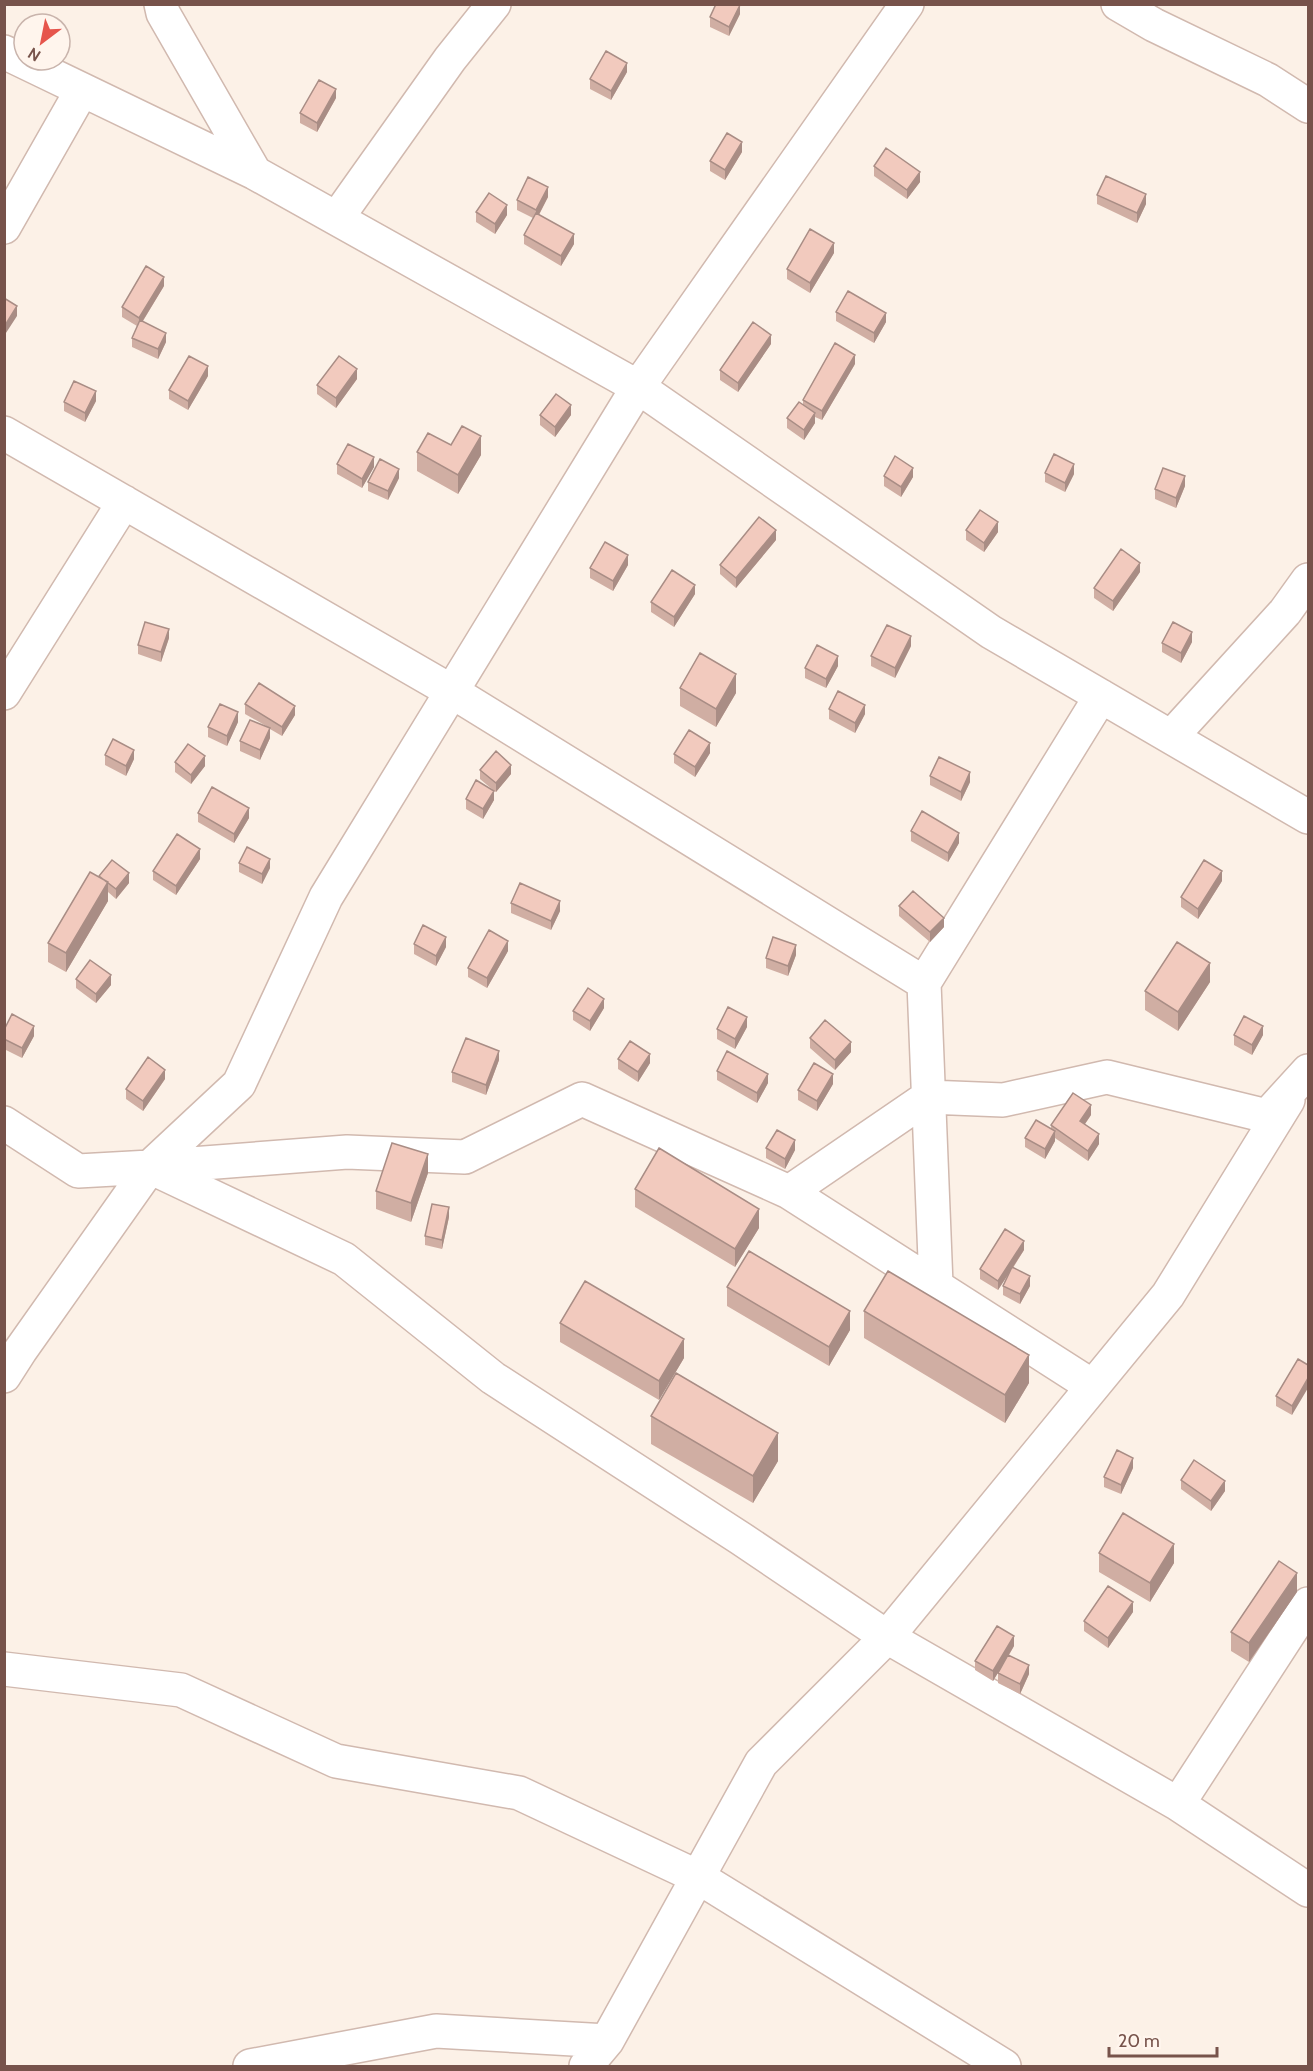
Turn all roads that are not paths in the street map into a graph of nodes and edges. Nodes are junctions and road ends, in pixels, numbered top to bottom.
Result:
1 (161, 4) edge
2 (494, 4) edge
3 (907, 4) edge
4 (1118, 4) edge
5 (4, 52) edge
6 (82, 90) junction
7 (1308, 106) edge
8 (255, 173) junction
9 (337, 218) junction
10 (4, 227) edge
11 (638, 387) junction
12 (4, 433) edge
13 (124, 502) junction
14 (1308, 580) edge
15 (451, 691) junction
16 (4, 693) edge
17 (1101, 696) junction
18 (1171, 737) junction
19 (1308, 818) edge
20 (924, 983) junction
21 (1307, 1070) edge
22 (928, 1097) junction
23 (4, 1124) edge
24 (150, 1167) junction
25 (789, 1192) junction
26 (936, 1285) junction
27 (4, 1376) edge
28 (1092, 1386) junction
29 (1308, 1605) edge
30 (886, 1637) junction
31 (4, 1669) edge
32 (1178, 1804) junction
33 (698, 1877) junction
34 (1308, 1890) edge
35 (607, 2041) junction
36 (250, 2067) edge
37 (586, 2067) edge
38 (1004, 2067) edge

1 - 8 street
2 - 9 street
3 - 11 street
4 - 7 street
5 - 6 street
6 - 8 street
6 - 10 street
8 - 9 street
9 - 11 street
11 - 15 street
11 - 17 street
12 - 13 street
13 - 15 street
13 - 16 street
14 - 18 street
15 - 20 street
15 - 24 street
17 - 18 street
17 - 20 street
18 - 19 street
20 - 22 street
21 - 22 street
21 - 28 street
22 - 25 street
22 - 26 street
23 - 24 street
24 - 25 street
24 - 27 street
24 - 30 street
25 - 26 street
26 - 28 street
28 - 30 street
29 - 32 street
30 - 32 street
30 - 33 street
31 - 33 street
32 - 34 street
33 - 35 street
33 - 38 street
35 - 36 street
35 - 37 street

